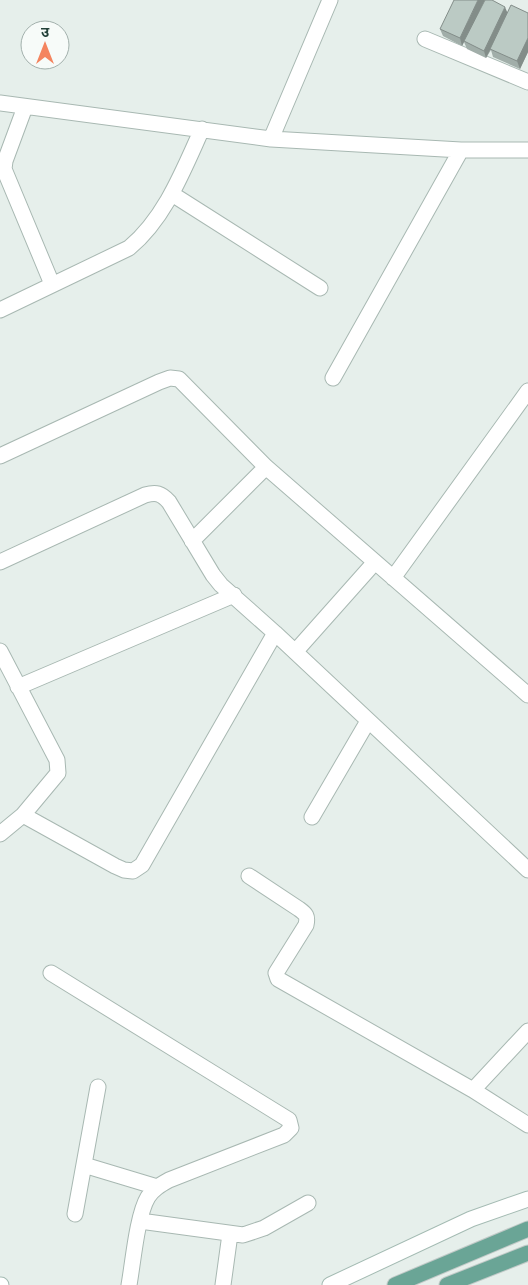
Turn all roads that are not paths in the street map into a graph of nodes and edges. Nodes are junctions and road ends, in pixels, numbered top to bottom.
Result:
1 (330, 0) edge
2 (425, 39) dead end
3 (528, 82) edge
4 (0, 103) edge
5 (25, 107) junction
6 (202, 129) junction
7 (271, 139) junction
8 (461, 150) junction
9 (528, 150) edge
10 (2, 170) edge
11 (172, 194) junction
12 (52, 284) junction
13 (320, 288) dead end
14 (0, 310) edge
15 (333, 378) dead end
16 (528, 391) edge
17 (0, 456) edge
18 (266, 467) junction
19 (192, 541) junction
20 (0, 562) edge
21 (375, 562) junction
22 (393, 578) junction
23 (234, 595) junction
24 (275, 633) junction
25 (0, 651) edge
26 (295, 652) junction
27 (18, 687) junction
28 (528, 695) edge
29 (368, 721) junction
30 (23, 815) junction
31 (312, 818) dead end
32 (0, 834) edge
33 (528, 870) edge
34 (249, 876) dead end
35 (51, 973) dead end
36 (528, 1031) edge
37 (98, 1088) dead end
38 (473, 1090) junction
39 (528, 1125) edge
40 (84, 1165) junction
41 (157, 1187) junction
42 (528, 1199) edge
43 (308, 1202) dead end
44 (75, 1214) dead end
45 (140, 1221) junction
46 (528, 1229) edge
47 (230, 1234) junction
48 (528, 1253) edge
49 (129, 1285) edge
50 (223, 1285) edge
51 (330, 1285) edge
52 (395, 1285) edge
53 (447, 1285) edge

1 - 7 street
2 - 3 street
4 - 5 street
5 - 6 street
5 - 10 street
6 - 7 street
6 - 11 street
7 - 8 street
8 - 9 street
8 - 15 street
10 - 12 street
11 - 12 street
11 - 13 street
12 - 14 street
16 - 22 street
17 - 18 street
18 - 19 street
18 - 21 street
19 - 20 street
19 - 23 street
21 - 22 street
21 - 26 street
22 - 28 street
23 - 24 street
23 - 27 street
24 - 26 street
24 - 30 street
25 - 27 street
26 - 29 street
27 - 30 street
29 - 31 street
29 - 33 street
30 - 32 street
34 - 38 street
35 - 41 street
36 - 38 street
37 - 40 street
38 - 39 street
40 - 41 street
40 - 44 street
41 - 45 street
42 - 51 street
43 - 47 street
45 - 47 street
45 - 49 street
46 - 52 main road
47 - 50 street
48 - 53 main road

